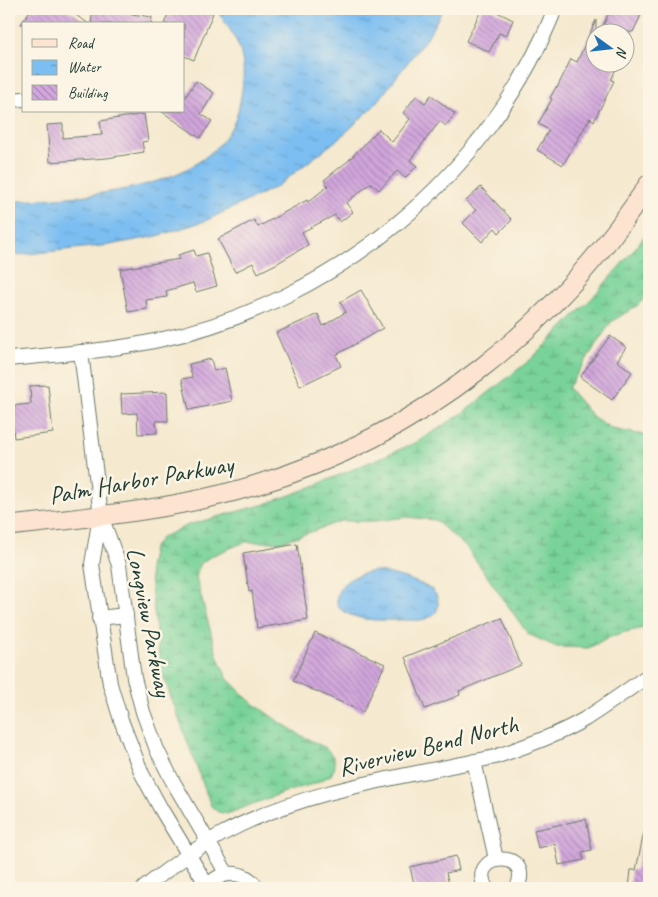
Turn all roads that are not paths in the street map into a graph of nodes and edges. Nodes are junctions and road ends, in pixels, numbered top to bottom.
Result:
1 (555, 9) edge
2 (22, 99) edge
3 (9, 100) edge
4 (649, 184) edge
5 (82, 352) junction
6 (9, 360) edge
7 (101, 516) junction
8 (9, 526) edge
9 (126, 614) junction
10 (99, 618) junction
11 (649, 675) edge
12 (474, 762) junction
13 (208, 841) junction
14 (188, 854) junction
15 (496, 859) junction
16 (227, 874) junction
17 (144, 888) edge
18 (208, 888) edge
19 (257, 888) edge
20 (486, 888) edge
21 (517, 888) edge

1 - 5 street
2 - 3 street
4 - 7 street, Palm Harbor Parkway
5 - 6 street
5 - 7 street
7 - 8 street, Palm Harbor Parkway
7 - 9 street, Longview Parkway
7 - 10 street, Longview Parkway
9 - 10 street
9 - 13 street, Longview Parkway
10 - 14 street, Longview Parkway
11 - 12 street, Riverview Bend North
12 - 13 street, Riverview Bend North
12 - 15 street
13 - 14 street, Riverview Bend North
13 - 16 street, Longview Parkway
14 - 17 street, Riverview Bend North
14 - 18 street, Longview Parkway
15 - 20 street
15 - 21 street
16 - 18 street
16 - 19 street

